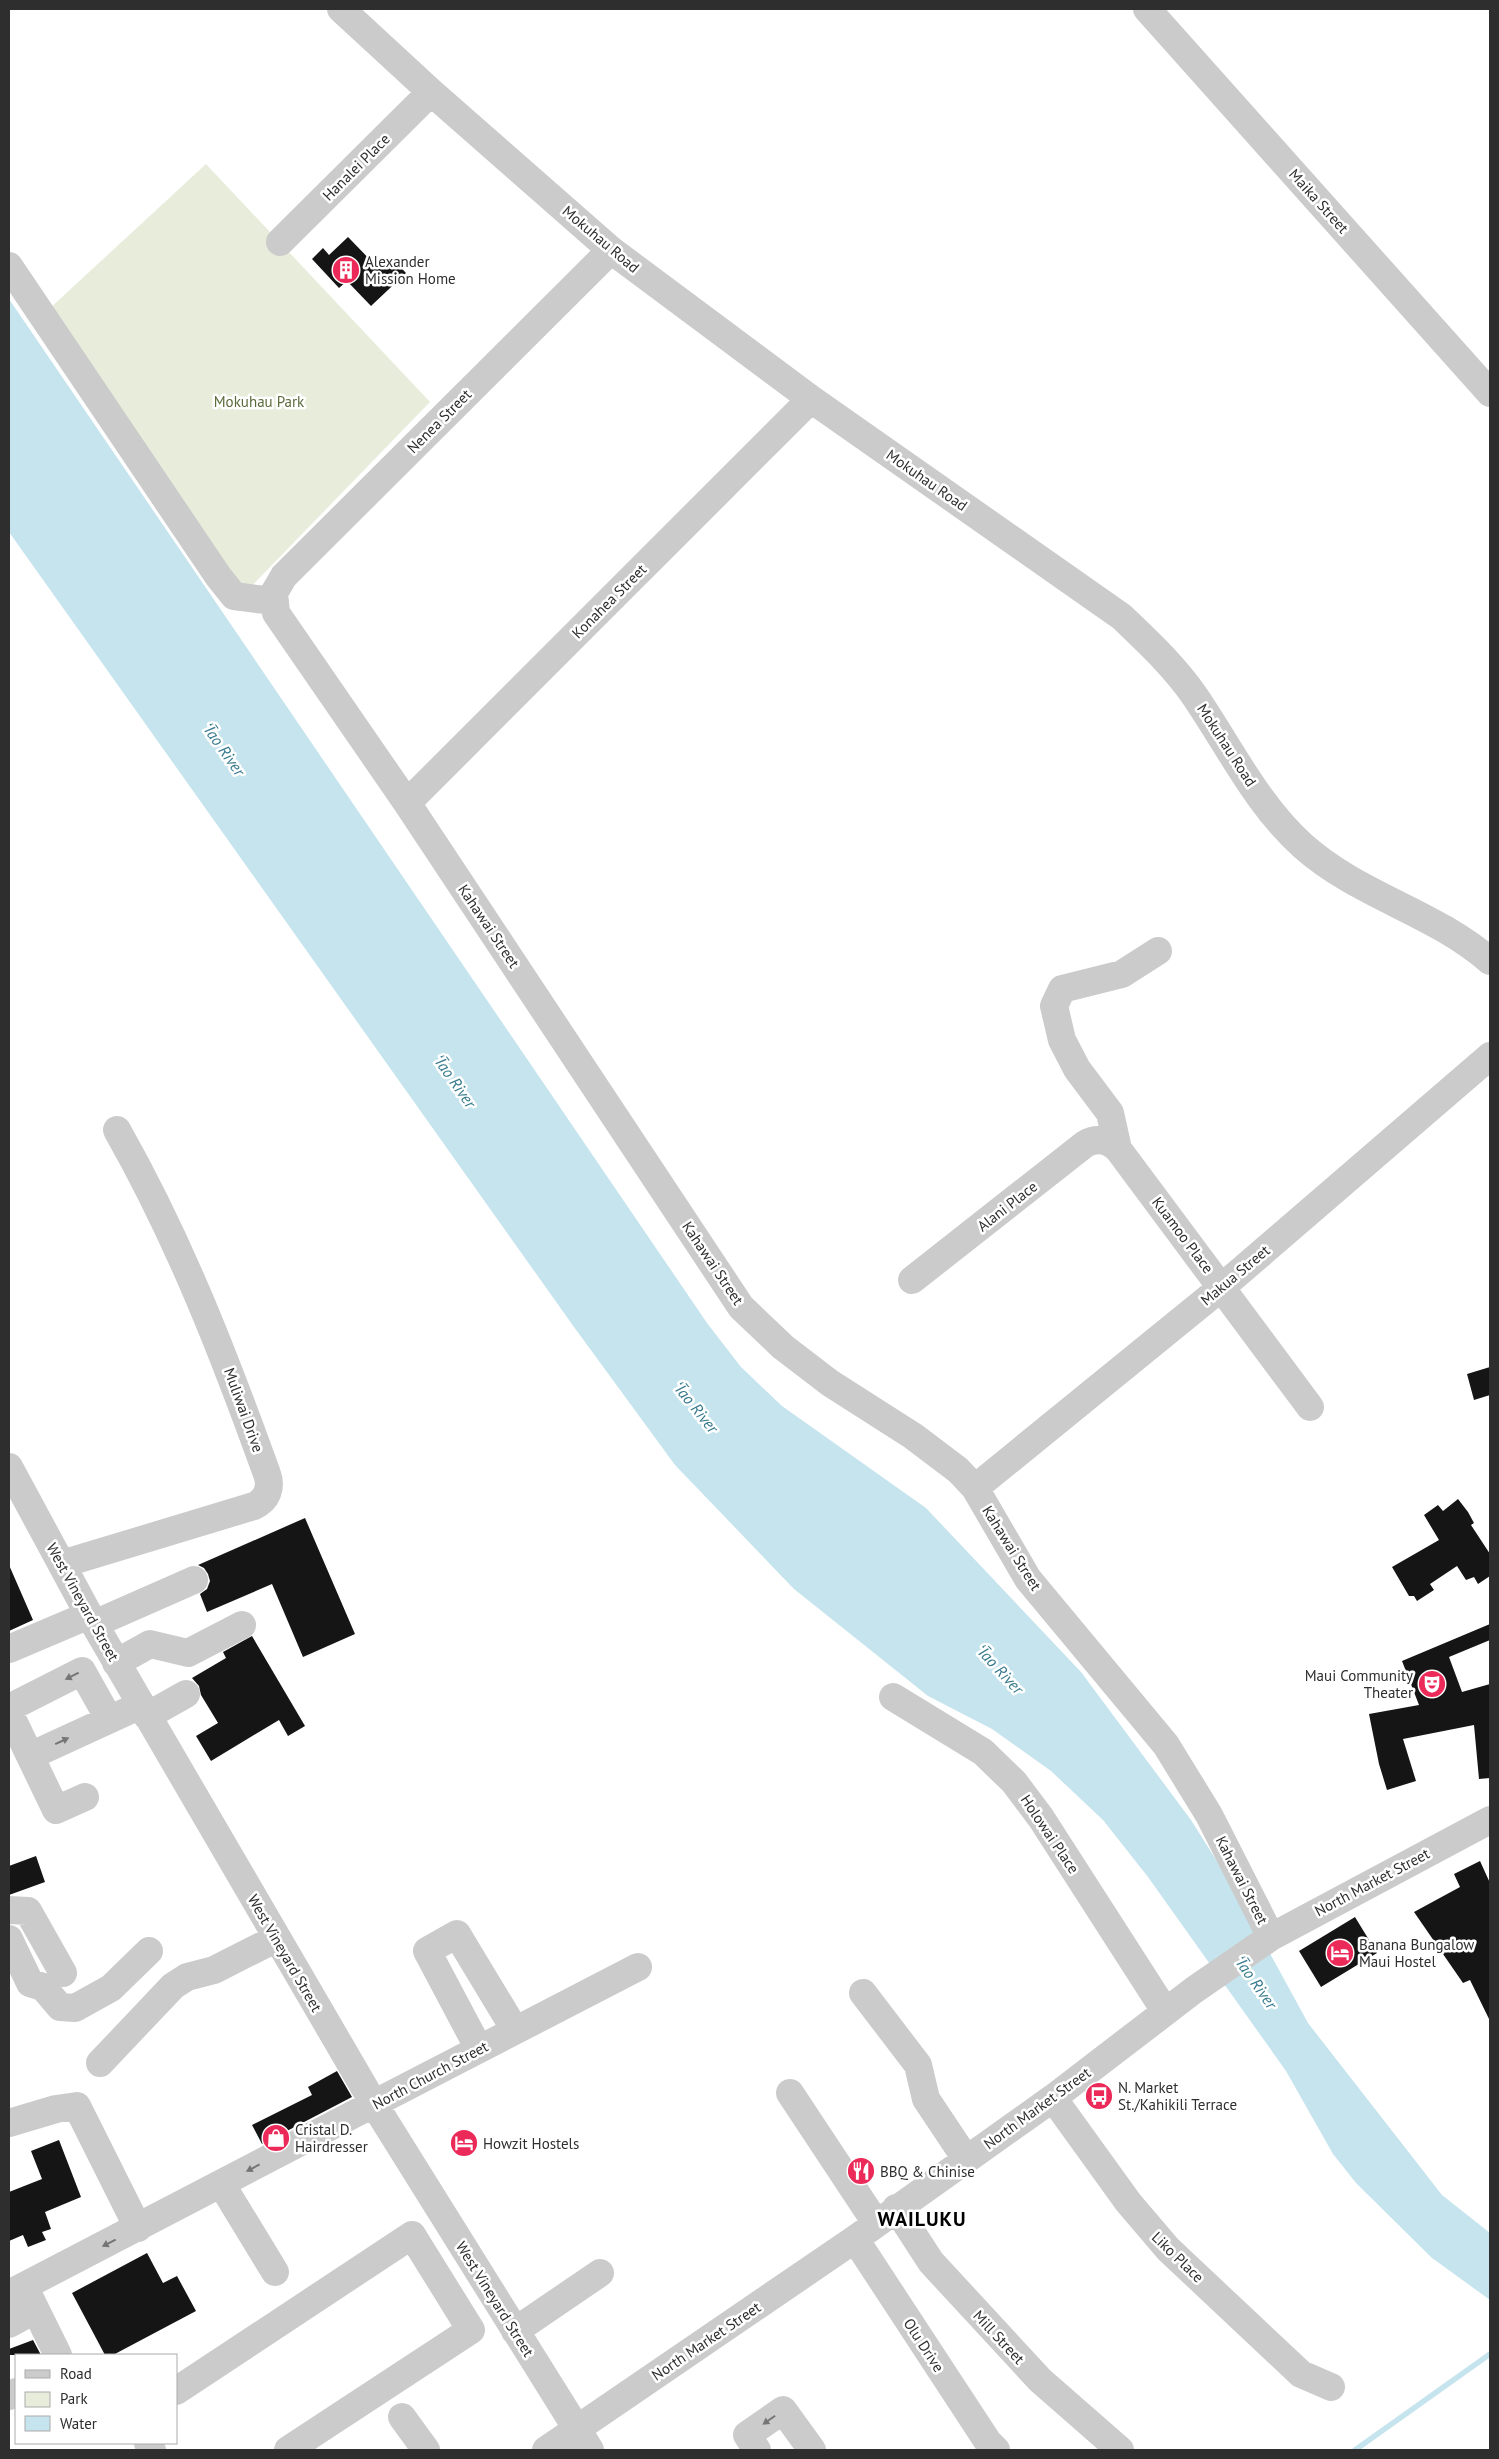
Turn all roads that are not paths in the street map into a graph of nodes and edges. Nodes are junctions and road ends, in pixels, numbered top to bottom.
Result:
1 (341, 9) edge
2 (1147, 9) edge
3 (431, 92) junction
4 (280, 242) dead end
5 (611, 250) junction
6 (9, 266) edge
7 (1490, 393) edge
8 (811, 399) junction
9 (273, 599) junction
10 (407, 803) junction
11 (1158, 951) dead end
12 (1490, 961) edge
13 (1490, 1056) edge
14 (117, 1130) dead end
15 (1111, 1145) junction
16 (912, 1280) dead end
17 (1222, 1287) junction
18 (1310, 1407) dead end
19 (13, 1484) edge
20 (975, 1488) junction
21 (62, 1564) junction
22 (194, 1580) dead end
23 (91, 1620) junction
24 (242, 1625) dead end
25 (9, 1649) edge
26 (116, 1663) junction
27 (186, 1694) dead end
28 (893, 1697) dead end
29 (9, 1710) edge
30 (144, 1710) junction
31 (110, 1719) junction
32 (30, 1756) junction
33 (85, 1797) dead end
34 (1490, 1820) edge
35 (9, 1910) edge
36 (1272, 1937) junction
37 (277, 1938) junction
38 (9, 1939) edge
39 (150, 1951) dead end
40 (638, 1967) dead end
41 (63, 1973) dead end
42 (863, 1993) dead end
43 (1165, 2011) junction
44 (515, 2030) junction
45 (479, 2049) junction
46 (100, 2063) dead end
47 (790, 2093) dead end
48 (1053, 2098) junction
49 (374, 2104) junction
50 (9, 2123) edge
51 (966, 2159) junction
52 (222, 2184) junction
53 (876, 2224) junction
54 (138, 2228) junction
55 (472, 2262) junction
56 (275, 2272) dead end
57 (600, 2273) dead end
58 (442, 2283) junction
59 (23, 2297) edge
60 (9, 2324) edge
61 (515, 2331) junction
62 (57, 2354) edge
63 (1331, 2387) dead end
64 (178, 2390) edge
65 (402, 2416) dead end
66 (584, 2440) edge
67 (986, 2448) edge
68 (288, 2450) edge
69 (426, 2450) edge
70 (546, 2450) edge
71 (757, 2450) edge
72 (812, 2450) edge
73 (1120, 2450) edge

1 - 3 street, Mokuhau Road
2 - 7 street, Maika Street
3 - 4 street, Hanalei Place
3 - 5 street, Mokuhau Road
5 - 8 street, Mokuhau Road
5 - 9 street, Nenea Street
6 - 9 street
8 - 10 street, Konahea Street
8 - 12 street, Mokuhau Road
9 - 10 street, Kahawai Street
10 - 20 street, Kahawai Street
11 - 15 street
13 - 17 street, Makua Street
14 - 21 street, Muliwai Drive
15 - 16 street, Alani Place
15 - 17 street, Kuamoo Place
17 - 18 street, Kuamoo Place
17 - 20 street, Makua Street
19 - 21 street, West Vineyard Street
20 - 36 street, Kahawai Street
21 - 23 street, West Vineyard Street
22 - 23 street
23 - 25 street
23 - 26 street, West Vineyard Street
24 - 26 street
26 - 30 street, West Vineyard Street
27 - 30 street
28 - 43 street, Holowai Place
31 -> 29 street
29 - 32 street
30 - 31 street
30 - 37 street, West Vineyard Street
32 -> 31 street
32 - 33 street
34 - 36 street, North Market Street
35 - 41 street
36 - 43 street, North Market Street
37 - 46 street
37 - 49 street, West Vineyard Street
38 - 39 street
40 - 44 street, North Church Street
42 - 51 street
43 - 48 street, North Market Street
44 - 45 street, North Church Street
44 - 45 street
45 - 49 street, North Church Street
47 - 53 street
48 - 51 street, North Market Street
48 - 63 street, Liko Place
49 -> 52 street, North Church Street
49 - 55 street, West Vineyard Street
50 - 54 street
51 - 53 street, North Market Street
52 - 54 street, North Church Street
52 - 56 street
53 - 66 street, North Market Street
53 - 67 street, Olu Drive
53 - 73 street, Mill Street
54 -> 59 street, North Church Street
55 - 58 street
55 - 61 street, West Vineyard Street
57 - 61 street
58 - 64 street
58 - 68 street
59 - 60 street, North Church Street
59 - 62 street
61 - 66 street, West Vineyard Street
65 - 69 street
66 - 70 street, North Market Street
72 -> 71 street

